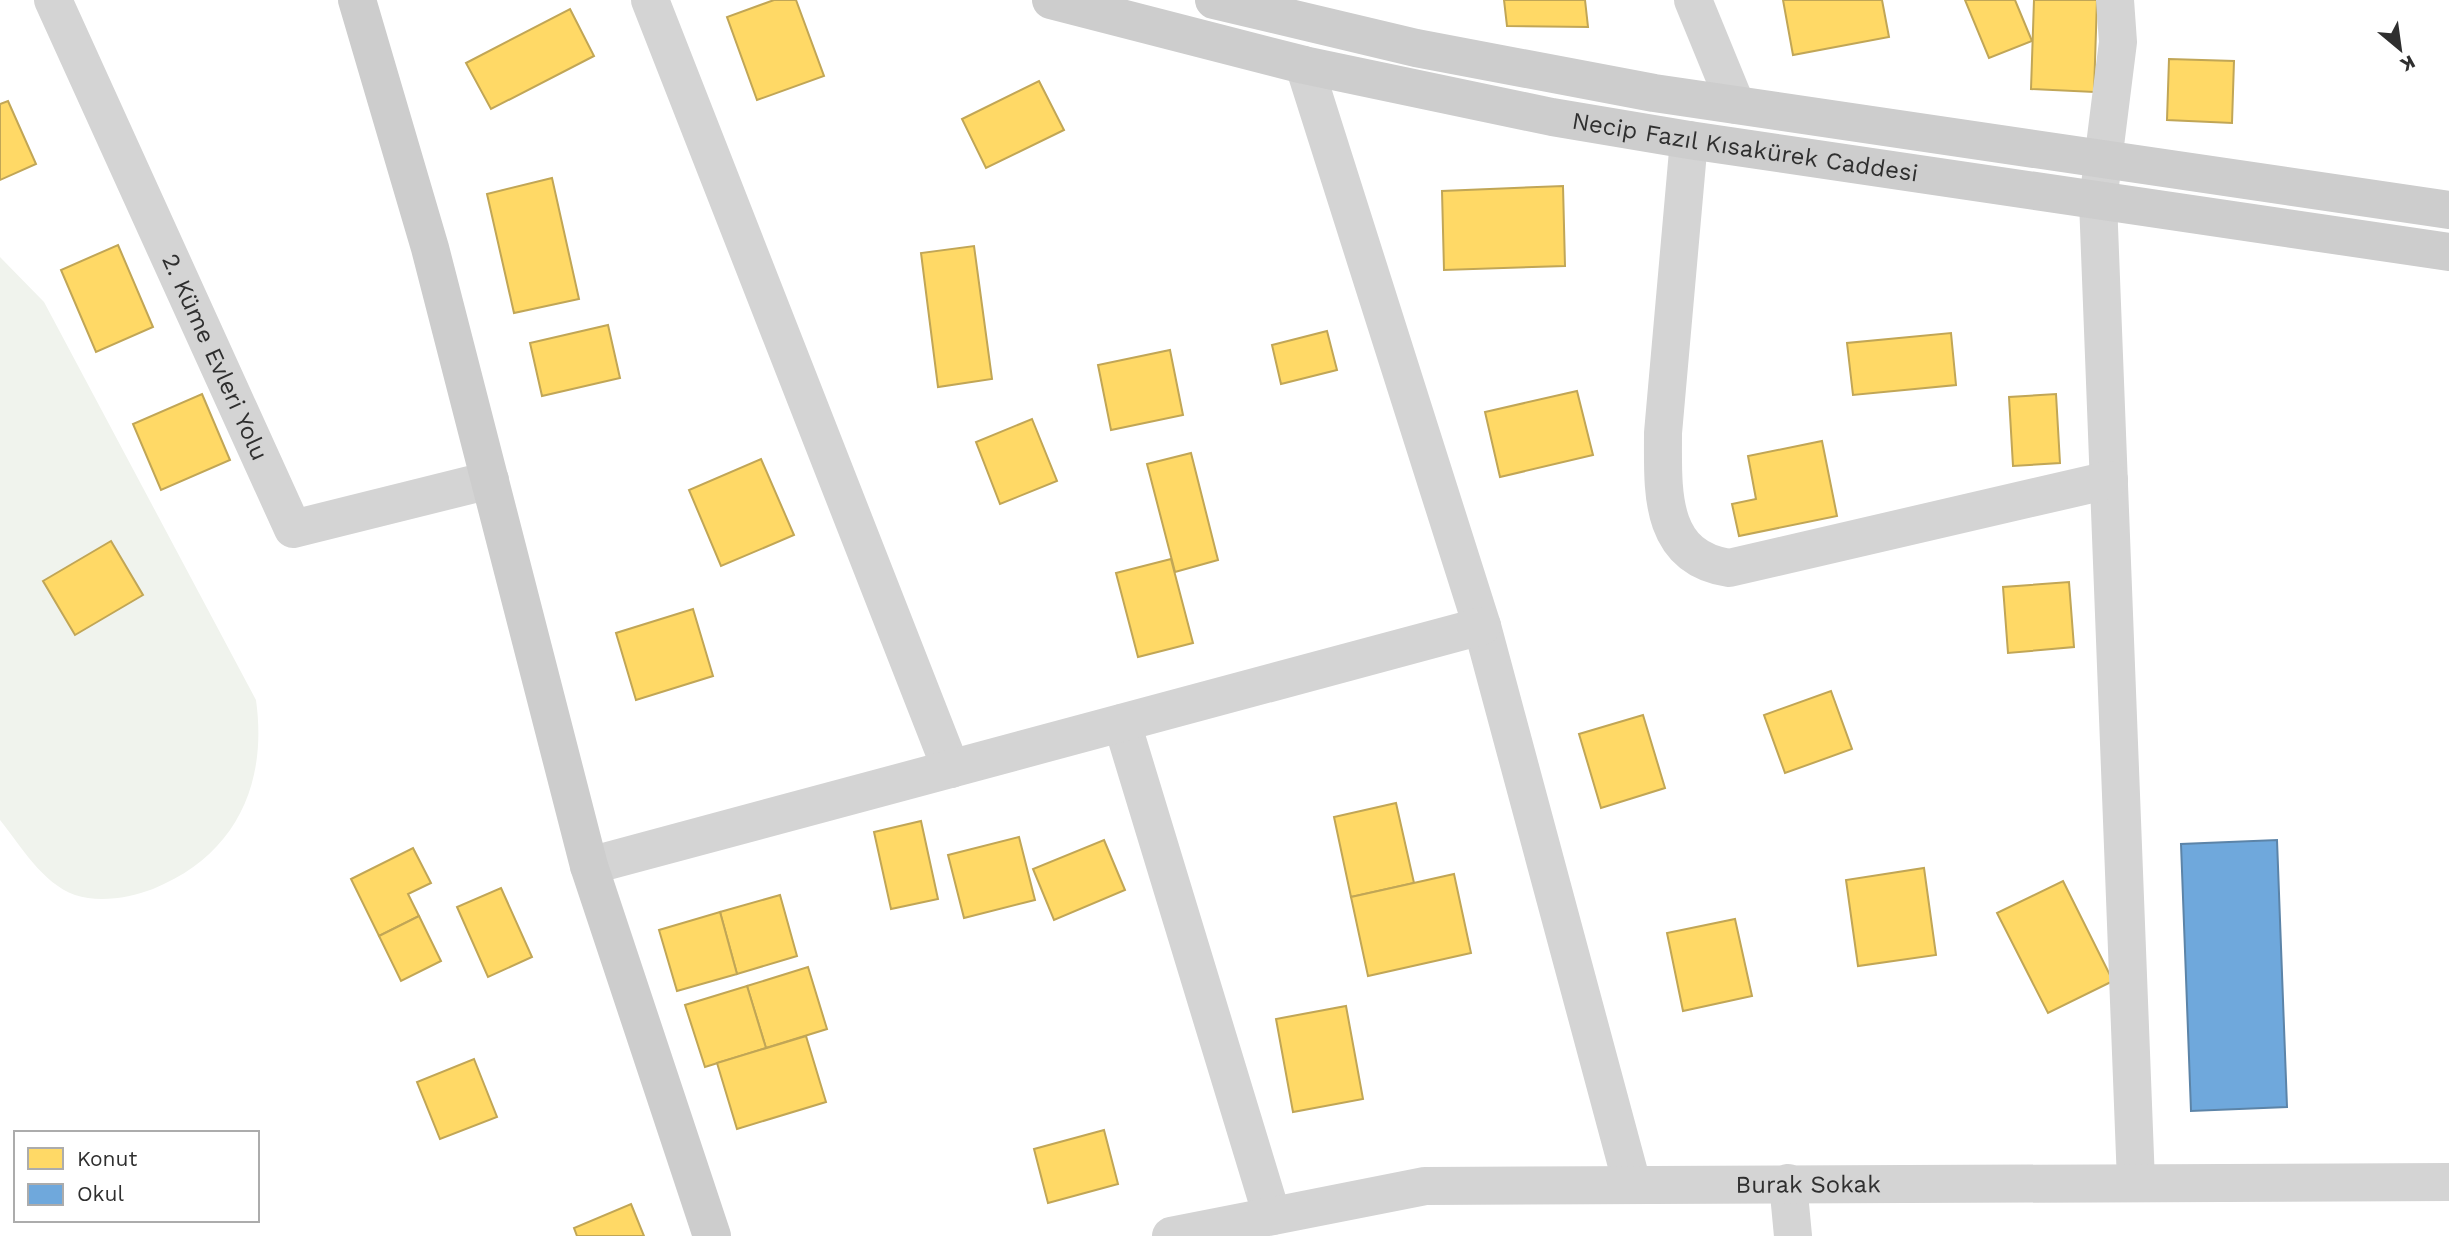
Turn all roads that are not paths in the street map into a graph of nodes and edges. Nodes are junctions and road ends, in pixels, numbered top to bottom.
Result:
1 (53, 0) edge
2 (358, 0) edge
3 (650, 0) edge
4 (1051, 0) edge
5 (1214, 0) edge
6 (1693, 0) edge
7 (2115, 0) edge
8 (1304, 65) junction
9 (1736, 105) junction
10 (1689, 140) junction
11 (2104, 160) junction
12 (2098, 201) junction
13 (2449, 210) edge
14 (2449, 252) edge
15 (490, 480) junction
16 (2109, 480) junction
17 (1482, 626) junction
18 (1122, 723) junction
19 (951, 769) junction
20 (589, 866) junction
21 (2136, 1182) junction
22 (2449, 1182) edge
23 (1632, 1184) junction
24 (1788, 1184) junction
25 (1299, 1220) edge
26 (712, 1236) edge
27 (1171, 1236) edge
28 (1793, 1236) edge

1 - 15 street, 2. Küme Evleri Yolu
2 - 15 street
3 - 19 street
4 - 8 street, Necip Fazıl Kısakürek Caddesi
5 - 9 street, Necip Fazıl Kısakürek Caddesi
6 - 9 street
7 - 11 street
8 - 10 street, Necip Fazıl Kısakürek Caddesi
8 - 17 street
9 - 11 street, Necip Fazıl Kısakürek Caddesi
10 - 12 street, Necip Fazıl Kısakürek Caddesi
10 - 16 street
11 - 12 street
11 - 13 street, Necip Fazıl Kısakürek Caddesi
12 - 14 street, Necip Fazıl Kısakürek Caddesi
12 - 16 street
15 - 20 street
16 - 21 street
17 - 18 street
17 - 23 street
18 - 19 street
18 - 25 street
19 - 20 street
20 - 26 street
21 - 22 street, Burak Sokak
21 - 24 street, Burak Sokak
23 - 24 street, Burak Sokak
23 - 25 street, Burak Sokak
24 - 28 street
25 - 27 street, Burak Sokak

